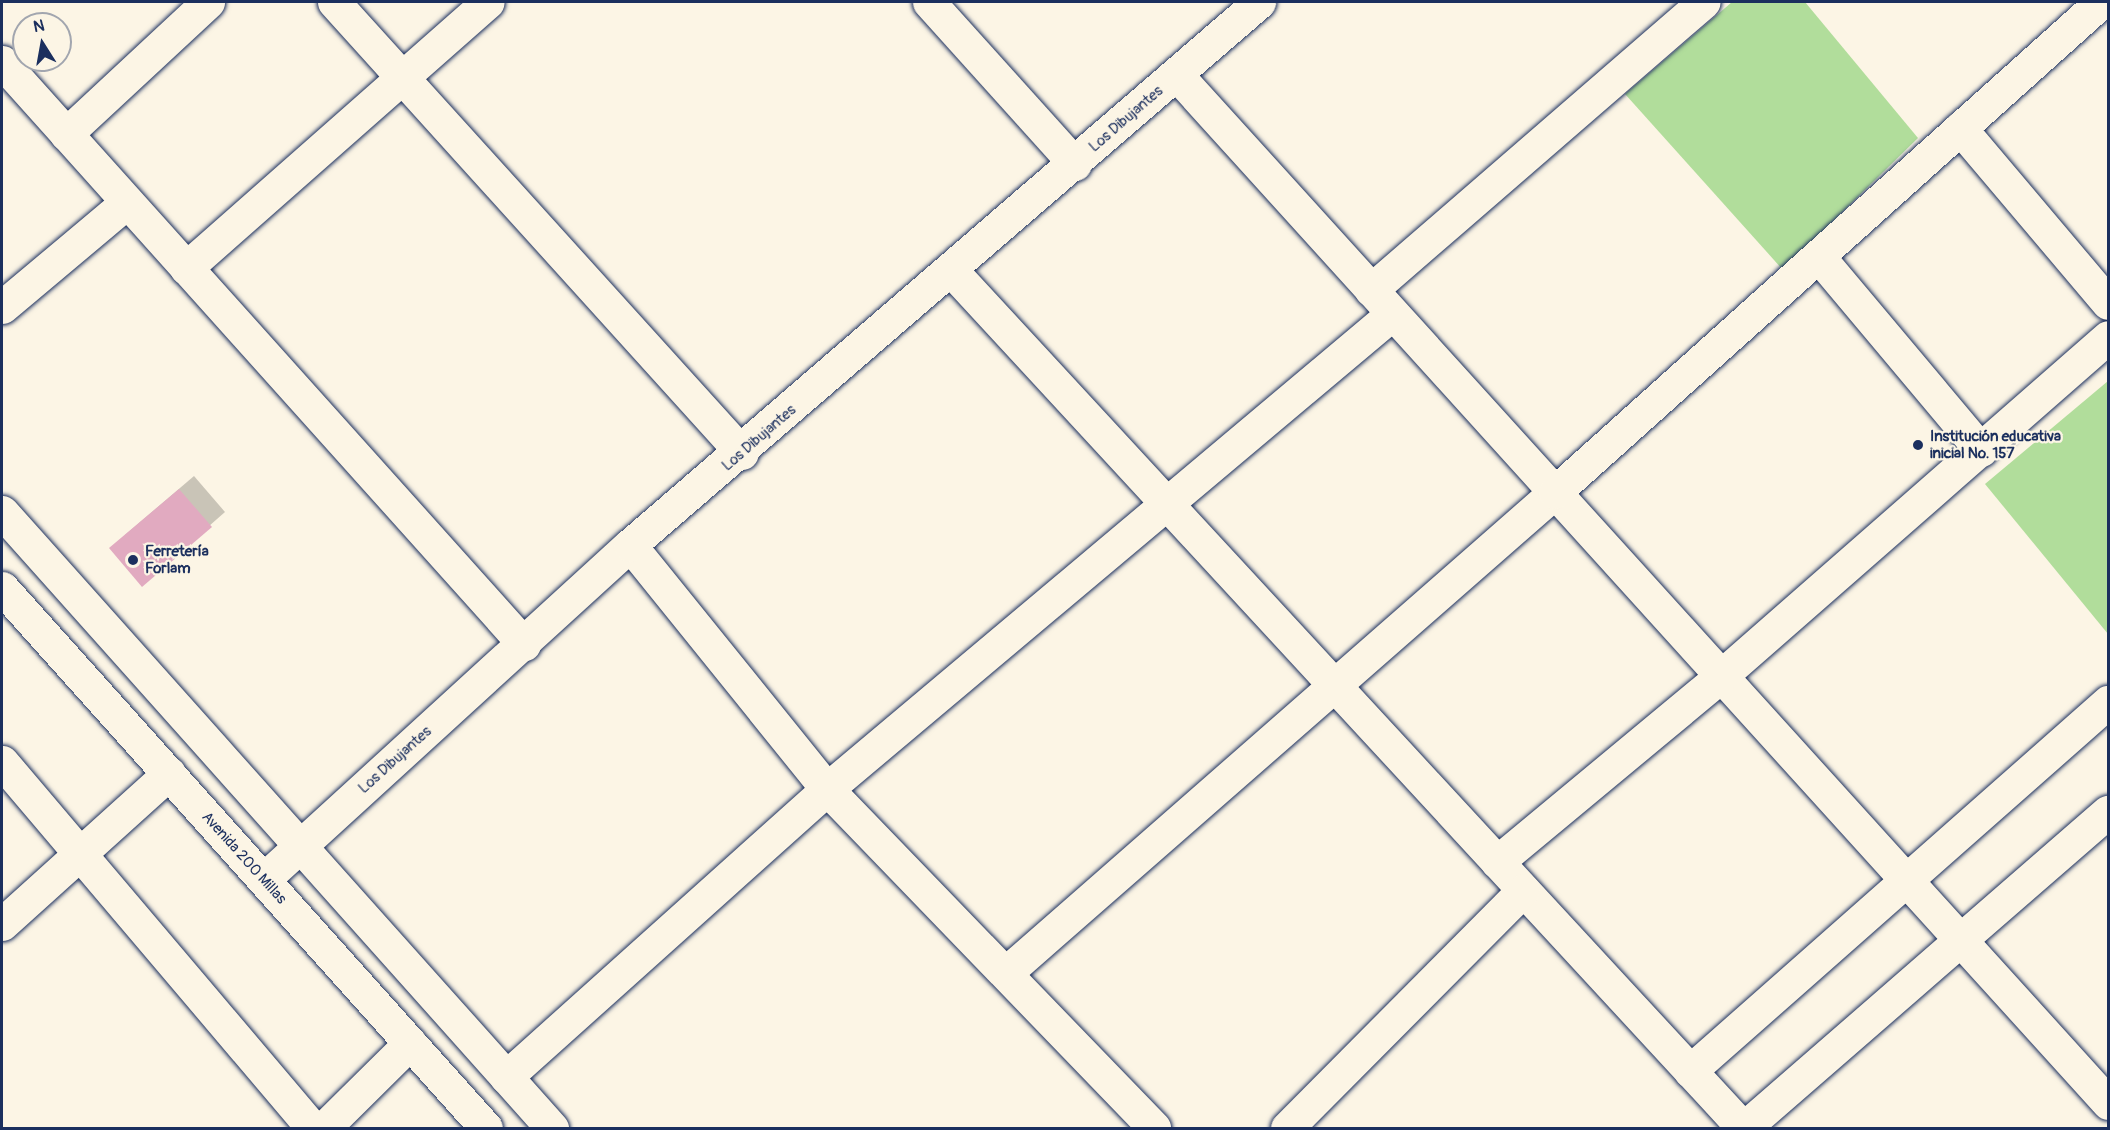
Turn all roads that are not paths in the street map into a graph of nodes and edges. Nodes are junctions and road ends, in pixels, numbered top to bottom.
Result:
1 (208, 2) edge
2 (334, 2) edge
3 (488, 2) edge
4 (929, 2) edge
5 (1259, 2) edge
6 (2101, 2) edge
7 (1681, 8) edge
8 (2, 62) edge
9 (1177, 75) junction
10 (402, 78) junction
11 (1960, 128) junction
12 (66, 134) junction
13 (1075, 164) junction
14 (127, 202) junction
15 (1820, 257) junction
16 (186, 268) junction
17 (951, 271) junction
18 (1382, 302) junction
19 (2109, 303) edge
20 (2, 307) edge
21 (2109, 337) edge
22 (1981, 450) junction
23 (742, 453) junction
24 (1555, 492) junction
25 (1167, 505) junction
26 (2, 512) edge
27 (630, 545) junction
28 (2, 588) edge
29 (524, 644) junction
30 (1721, 676) junction
31 (1334, 686) junction
32 (2109, 702) edge
33 (2, 762) edge
34 (169, 774) junction
35 (827, 789) junction
36 (2109, 812) edge
37 (298, 848) junction
38 (75, 853) junction
39 (1497, 862) junction
40 (264, 879) junction
41 (1908, 882) junction
42 (1523, 890) junction
43 (2, 924) edge
44 (1963, 943) junction
45 (1008, 971) junction
46 (410, 1043) junction
47 (1690, 1071) junction
48 (506, 1077) junction
49 (2109, 1103) edge
50 (312, 1128) edge
51 (324, 1128) edge
52 (486, 1128) edge
53 (552, 1128) edge
54 (1154, 1128) edge
55 (1287, 1128) edge
56 (1744, 1128) edge

1 - 12 street
2 - 10 street
3 - 10 street
4 - 13 street
5 - 9 street, Los Dibujantes
6 - 11 street
7 - 18 street
8 - 12 street
9 - 13 street, Los Dibujantes
9 - 18 street
10 - 16 street
10 - 23 street
11 - 15 street
11 - 19 street
12 - 14 street
13 - 17 street, Los Dibujantes
14 - 16 street
14 - 20 street
15 - 22 street
15 - 24 street
16 - 29 street
17 - 23 street, Los Dibujantes
17 - 25 street
18 - 24 street
18 - 25 street
21 - 22 street
22 - 30 street
23 - 27 street, Los Dibujantes
24 - 30 street
24 - 31 street
25 - 31 street
25 - 35 street
26 - 37 street
27 - 29 street, Los Dibujantes
27 - 35 street
28 - 34 street, Avenida 200 Millas
29 - 37 street, Los Dibujantes
30 - 39 street
30 - 41 street
31 - 39 street
31 - 45 street
32 - 41 street
33 - 38 street
34 - 38 street
34 - 40 street, Avenida 200 Millas
35 - 45 street
35 - 48 street
36 - 44 street
37 - 40 street, Los Dibujantes
37 - 48 street
38 - 43 street
38 - 50 street
39 - 42 street
40 - 46 street, Avenida 200 Millas
41 - 44 street
41 - 47 street
42 - 47 street
42 - 55 street
44 - 49 street
44 - 56 street
45 - 54 street
46 - 51 street
46 - 52 street, Avenida 200 Millas
47 - 56 street
48 - 53 street

